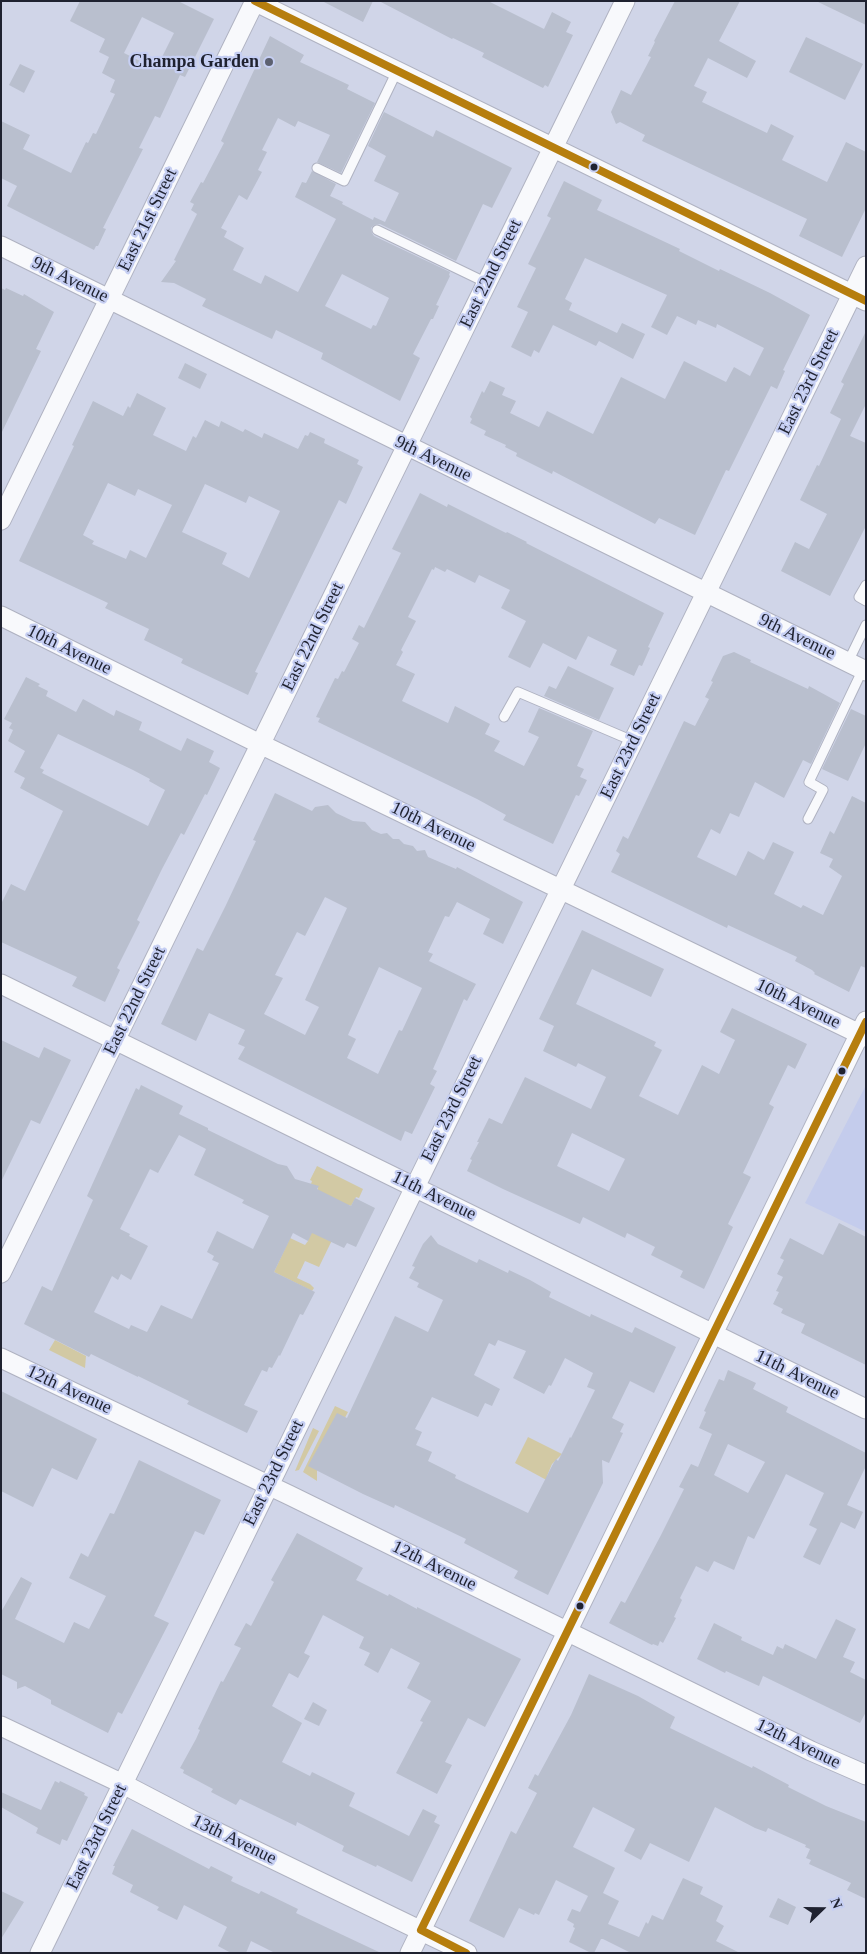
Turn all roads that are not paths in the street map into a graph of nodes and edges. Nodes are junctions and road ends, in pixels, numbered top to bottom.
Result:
1 (255, 1) edge
2 (625, 1) edge
3 (396, 71) junction
4 (553, 148) junction
5 (317, 168) dead end
6 (377, 230) dead end
7 (1, 246) edge
8 (866, 266) edge
9 (486, 283) junction
10 (859, 297) edge
11 (109, 299) junction
12 (407, 446) junction
13 (1, 520) edge
14 (866, 585) edge
15 (706, 592) junction
16 (866, 601) edge
17 (1, 616) edge
18 (866, 625) edge
19 (859, 667) edge
20 (504, 717) dead end
21 (633, 741) junction
22 (260, 744) junction
23 (808, 819) dead end
24 (561, 888) junction
25 (1, 984) edge
26 (864, 1030) edge
27 (116, 1039) junction
28 (414, 1187) junction
29 (1, 1273) edge
30 (713, 1334) junction
31 (1, 1358) edge
32 (866, 1409) edge
33 (268, 1485) junction
34 (566, 1631) junction
35 (1, 1726) edge
36 (866, 1775) edge
37 (123, 1784) junction
38 (421, 1930) junction
39 (40, 1953) edge
40 (410, 1953) edge
41 (467, 1953) edge

1 - 3 street
1 - 11 street, East 21st Street
2 - 4 street, East 22nd Street
3 - 4 street
3 - 5 lane
4 - 9 street, East 22nd Street
4 - 10 street
6 - 9 lane
7 - 11 street, 9th Avenue
8 - 10 street, East 23rd Street
9 - 12 street, East 22nd Street
10 - 15 street, East 23rd Street
11 - 12 street, 9th Avenue
11 - 13 street, East 21st Street
12 - 15 street, 9th Avenue
12 - 22 street, East 22nd Street
14 - 16 lane
15 - 19 street, 9th Avenue
15 - 21 street, East 23rd Street
17 - 22 street, 10th Avenue
18 - 19 lane
19 - 23 lane
20 - 21 lane
21 - 24 street, East 23rd Street
22 - 24 street, 10th Avenue
22 - 27 street, East 22nd Street
24 - 26 street, 10th Avenue
24 - 28 street, East 23rd Street
25 - 27 street, 11th Avenue
26 - 30 street
27 - 28 street, 11th Avenue
27 - 29 street, East 22nd Street
28 - 30 street, 11th Avenue
28 - 33 street, East 23rd Street
30 - 32 street, 11th Avenue
30 - 34 street
31 - 33 street, 12th Avenue
33 - 34 street, 12th Avenue
33 - 37 street, East 23rd Street
34 - 36 street, 12th Avenue
34 - 38 street
35 - 37 street, 13th Avenue
37 - 38 street, 13th Avenue
37 - 39 street, East 23rd Street
38 - 40 street
38 - 41 street, 13th Avenue

